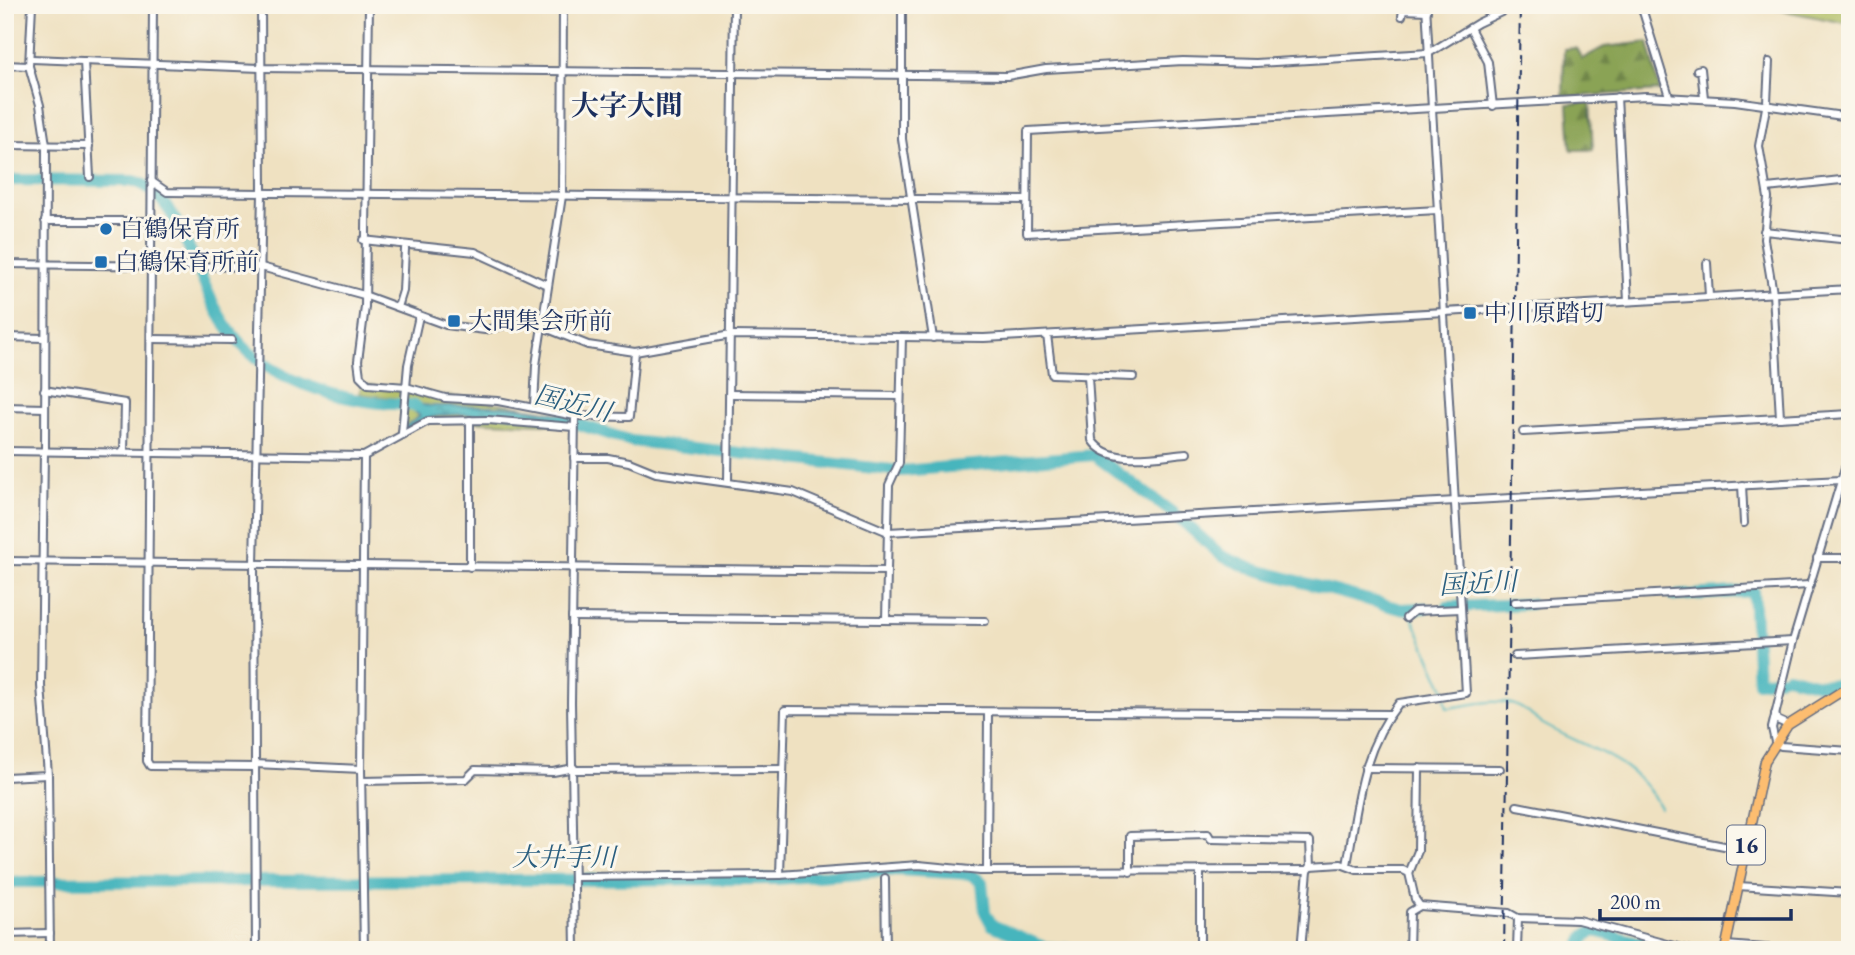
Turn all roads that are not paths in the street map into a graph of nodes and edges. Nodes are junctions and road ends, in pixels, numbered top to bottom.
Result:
1 (32, 5) edge
2 (153, 5) edge
3 (261, 5) edge
4 (369, 5) edge
5 (563, 5) edge
6 (734, 5) edge
7 (902, 5) edge
8 (1516, 5) edge
9 (1641, 5) edge
10 (1427, 8) edge
11 (1402, 16) dead end
12 (1470, 28) junction
13 (1429, 53) junction
14 (84, 61) junction
15 (30, 62) junction
16 (1769, 62) dead end
17 (5, 65) edge
18 (153, 66) junction
19 (260, 68) junction
20 (369, 69) junction
21 (1697, 70) dead end
22 (563, 71) junction
23 (733, 74) junction
24 (902, 76) junction
25 (1669, 96) junction
26 (1618, 97) junction
27 (1704, 98) junction
28 (1493, 106) junction
29 (1766, 106) junction
30 (1432, 107) junction
31 (1850, 117) edge
32 (5, 145) edge
33 (46, 145) junction
34 (89, 146) junction
35 (90, 177) dead end
36 (1850, 178) edge
37 (151, 186) junction
38 (1766, 188) junction
39 (262, 193) junction
40 (365, 194) junction
41 (562, 196) junction
42 (732, 198) junction
43 (912, 200) junction
44 (1027, 200) junction
45 (1438, 210) junction
46 (151, 221) junction
47 (45, 222) junction
48 (1764, 231) junction
49 (363, 240) junction
50 (1850, 240) edge
51 (405, 249) dead end
52 (1707, 263) dead end
53 (5, 264) edge
54 (45, 265) junction
55 (152, 265) junction
56 (261, 267) junction
57 (547, 285) junction
58 (1850, 289) edge
59 (1773, 293) junction
60 (364, 295) junction
61 (1709, 296) junction
62 (1628, 301) junction
63 (398, 307) junction
64 (1444, 313) junction
65 (419, 316) junction
66 (543, 326) junction
67 (731, 335) junction
68 (1047, 335) junction
69 (5, 337) edge
70 (902, 337) junction
71 (44, 338) junction
72 (933, 338) junction
73 (152, 339) junction
74 (232, 340) dead end
75 (635, 352) junction
76 (1088, 376) junction
77 (1133, 377) dead end
78 (406, 387) junction
79 (44, 390) junction
80 (730, 394) junction
81 (900, 396) junction
82 (534, 406) junction
83 (5, 407) edge
84 (44, 408) junction
85 (1850, 414) edge
86 (1780, 418) junction
87 (470, 420) junction
88 (574, 422) junction
89 (1524, 432) dead end
90 (402, 433) junction
91 (5, 451) edge
92 (44, 451) junction
93 (1850, 451) edge
94 (124, 452) junction
95 (151, 452) junction
96 (256, 453) junction
97 (1187, 453) dead end
98 (364, 456) junction
99 (574, 458) junction
100 (1841, 480) junction
101 (728, 482) junction
102 (1742, 485) junction
103 (1455, 501) junction
104 (1744, 523) dead end
105 (888, 532) junction
106 (1817, 558) junction
107 (1850, 558) edge
108 (5, 561) edge
109 (42, 561) junction
110 (149, 563) junction
111 (254, 564) junction
112 (362, 566) junction
113 (470, 567) junction
114 (572, 567) junction
115 (887, 571) junction
116 (1810, 585) junction
117 (1515, 602) dead end
118 (1461, 609) junction
119 (572, 617) junction
120 (1406, 618) dead end
121 (886, 620) junction
122 (985, 621) dead end
123 (1793, 641) junction
124 (1515, 656) dead end
125 (1850, 686) edge
126 (988, 712) junction
127 (1390, 714) junction
128 (1775, 714) junction
129 (1788, 726) junction
130 (1775, 742) junction
131 (1850, 751) edge
132 (256, 765) junction
133 (1365, 768) junction
134 (1419, 768) junction
135 (361, 769) junction
136 (574, 769) junction
137 (783, 769) junction
138 (1500, 769) dead end
139 (48, 775) junction
140 (5, 777) edge
141 (362, 781) junction
142 (1517, 806) dead end
143 (1745, 850) junction
144 (1347, 865) junction
145 (1310, 868) junction
146 (987, 870) junction
147 (1200, 870) junction
148 (1130, 872) junction
149 (1409, 873) junction
150 (780, 875) junction
151 (576, 877) junction
152 (885, 878) dead end
153 (1738, 886) junction
154 (1850, 893) edge
155 (1420, 906) junction
156 (1518, 918) junction
157 (50, 933) junction
158 (5, 934) edge
159 (1725, 947) edge
160 (50, 950) edge
161 (256, 950) edge
162 (364, 950) edge
163 (575, 950) edge
164 (886, 950) edge
165 (1200, 950) edge
166 (1301, 950) edge
167 (1409, 950) edge
168 (1517, 950) edge
169 (1689, 950) edge
170 (1791, 950) edge

1 - 15 street
2 - 18 street
3 - 19 street
4 - 20 street
5 - 22 street
6 - 23 street
7 - 24 street
8 - 12 street
9 - 25 street
10 - 11 street
10 - 13 street
12 - 13 street
12 - 28 street
13 - 24 street
13 - 30 street
14 - 15 street
14 - 18 street
14 - 34 street
15 - 17 street
15 - 33 street
16 - 29 street
18 - 19 street
18 - 37 street
19 - 20 street
19 - 39 street
20 - 22 street
20 - 40 street
21 - 27 street
22 - 23 street
22 - 41 street
23 - 24 street
23 - 42 street
24 - 43 street
25 - 26 street
25 - 27 street
26 - 28 street
26 - 62 street
27 - 29 street
28 - 30 street
29 - 31 street
29 - 38 street
30 - 44 street
30 - 45 street
32 - 33 street
33 - 34 street
33 - 47 street
34 - 35 street
36 - 38 street
37 - 39 street
37 - 46 street
38 - 48 street
39 - 40 street
39 - 56 street
40 - 41 street
40 - 49 street
41 - 42 street
41 - 57 street
42 - 43 street
42 - 67 street
43 - 44 street
43 - 72 street
44 - 45 street
45 - 64 street
46 - 47 street
46 - 55 street
47 - 54 street
48 - 50 street
48 - 59 street
49 - 57 street
49 - 60 street
51 - 63 street
52 - 61 street
53 - 54 street
54 - 55 street
54 - 71 street
55 - 56 street
55 - 73 street
56 - 60 street
56 - 96 street
57 - 66 street
58 - 59 street
59 - 61 street
59 - 86 street
60 - 63 street
60 - 78 street
61 - 62 street
62 - 64 street
63 - 65 street
64 - 68 street
64 - 103 street
65 - 66 street
65 - 78 street
66 - 75 street
66 - 82 street
67 - 70 street
67 - 75 street
67 - 80 street
68 - 72 street
68 - 76 street
69 - 71 street
70 - 72 street
70 - 81 street
71 - 79 street
73 - 74 street
73 - 95 street
75 - 88 street
76 - 77 street
76 - 97 street
78 - 82 street
78 - 90 street
79 - 84 street
79 - 94 street
80 - 81 street
80 - 101 street
81 - 105 street
82 - 88 street
83 - 84 street
84 - 92 street
85 - 86 street
86 - 89 street
87 - 88 street
87 - 90 street
87 - 113 street
88 - 99 street
90 - 98 street
91 - 92 street
92 - 94 street
92 - 109 street
93 - 100 street
94 - 95 street
95 - 96 street
95 - 110 street
96 - 98 street
96 - 111 street
98 - 112 street
99 - 101 street
99 - 114 street
100 - 102 street
100 - 106 street
101 - 105 street
102 - 103 street
102 - 104 street
103 - 105 street
103 - 118 street
105 - 115 street
106 - 107 street
106 - 116 street
108 - 109 street
109 - 110 street
109 - 139 street
110 - 111 street
110 - 132 street
111 - 112 street
111 - 132 street
112 - 113 street
112 - 135 street
113 - 114 street
114 - 115 street
114 - 119 street
115 - 121 street
116 - 117 street
116 - 123 street
118 - 120 street
118 - 127 street
119 - 121 street
119 - 136 street
121 - 122 street
123 - 124 street
123 - 128 street
125 - 129 main road, 16
126 - 127 street
126 - 137 street
126 - 146 street
127 - 133 street
128 - 129 street
128 - 130 street
129 - 130 main road, 16
130 - 131 street
130 - 143 main road, 16
132 - 135 street
132 - 161 street
133 - 134 street
133 - 144 street
134 - 138 street
134 - 149 street
135 - 141 street
136 - 137 street
136 - 141 street
136 - 151 street
137 - 150 street
139 - 140 street
139 - 157 street
141 - 162 street
142 - 143 street
143 - 153 main road, 16
144 - 145 street
144 - 149 street
145 - 147 street
145 - 148 street
145 - 166 street
146 - 148 street
146 - 150 street
147 - 148 street
147 - 165 street
149 - 155 street
150 - 151 street
151 - 163 street
152 - 164 street
153 - 154 street
153 - 159 main road, 16
155 - 156 street
155 - 167 street
156 - 168 street
156 - 169 street
157 - 158 street
157 - 160 street
159 - 170 street

